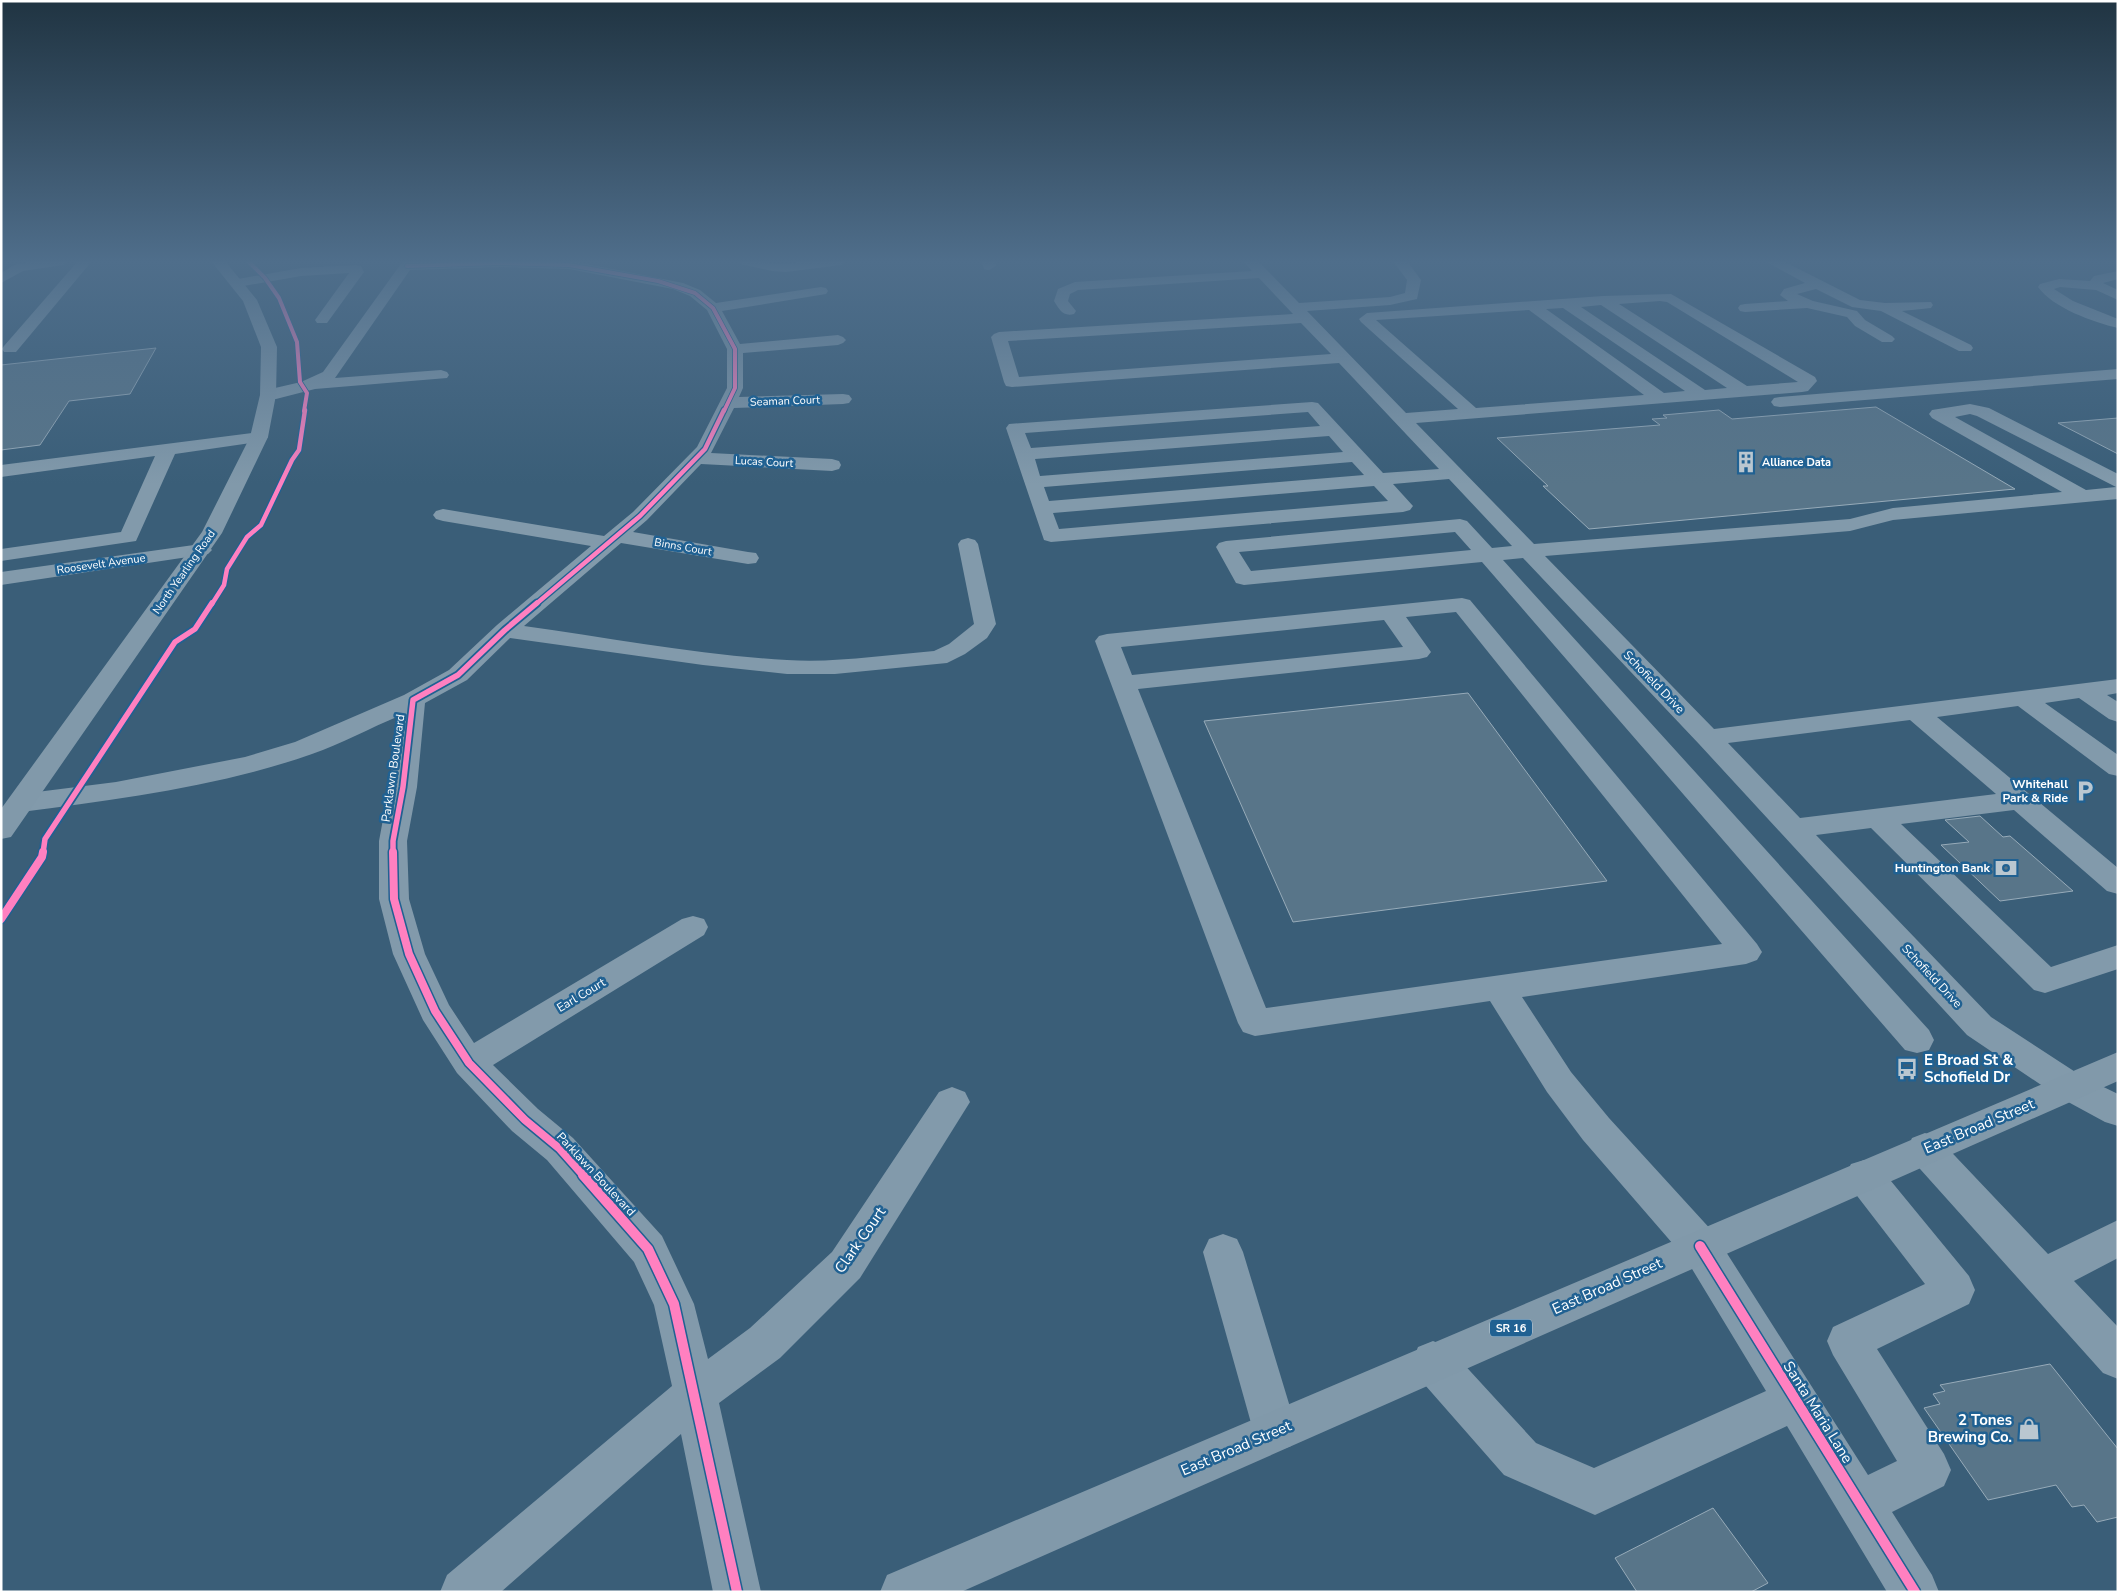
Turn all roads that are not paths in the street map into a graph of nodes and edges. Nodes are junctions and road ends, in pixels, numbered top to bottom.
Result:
1 (22, 335) edge
2 (265, 335) edge
3 (358, 335) edge
4 (728, 335) edge
5 (1008, 335) edge
6 (1321, 335) edge
7 (1384, 335) edge
8 (1573, 335) edge
9 (1613, 335) edge
10 (1656, 335) edge
11 (1734, 335) edge
12 (1881, 335) edge
13 (1940, 335) edge
14 (1738, 338) junction
15 (1887, 339) dead end
16 (838, 340) dead end
17 (1668, 343) junction
18 (1629, 346) junction
19 (1591, 348) junction
20 (1965, 348) dead end
21 (10, 349) dead end
22 (735, 349) junction
23 (1343, 358) junction
24 (2118, 374) edge
25 (441, 375) dead end
26 (316, 384) junction
27 (1743, 391) junction
28 (268, 395) junction
29 (1702, 395) junction
30 (1660, 398) junction
31 (843, 399) dead end
32 (728, 403) junction
33 (1472, 413) junction
34 (1409, 425) junction
35 (1334, 430) junction
36 (259, 437) junction
37 (167, 450) junction
38 (1024, 454) junction
39 (1358, 456) junction
40 (696, 458) junction
41 (832, 466) dead end
42 (1, 471) edge
43 (1454, 473) junction
44 (1380, 480) junction
45 (1033, 482) junction
46 (2118, 482) edge
47 (2118, 494) edge
48 (2084, 497) junction
49 (1042, 508) junction
50 (443, 515) dead end
51 (612, 540) junction
52 (968, 544) dead end
53 (200, 550) junction
54 (1529, 551) junction
55 (1, 555) edge
56 (1487, 555) junction
57 (748, 558) dead end
58 (1, 579) edge
59 (1390, 612) junction
60 (505, 630) junction
61 (1123, 683) junction
62 (2118, 686) edge
63 (2085, 691) junction
64 (2024, 699) junction
65 (413, 700) junction
66 (1672, 701) junction
67 (1622, 707) junction
68 (1916, 712) junction
69 (2118, 714) edge
70 (1708, 738) junction
71 (2118, 768) edge
72 (2020, 800) junction
73 (21, 803) junction
74 (1879, 818) junction
75 (1794, 828) junction
76 (1, 830) edge
77 (2118, 884) edge
78 (693, 927) dead end
79 (2118, 957) edge
80 (1499, 988) junction
81 (1917, 1040) dead end
82 (469, 1063) junction
83 (2118, 1066) edge
84 (2071, 1087) junction
85 (952, 1102) dead end
86 (2118, 1111) edge
87 (1925, 1149) junction
88 (1864, 1176) junction
89 (2118, 1238) edge
90 (1700, 1246) junction
91 (1223, 1252) dead end
92 (2043, 1277) junction
93 (2118, 1358) edge
94 (1433, 1362) junction
95 (696, 1394) junction
96 (1796, 1400) junction
97 (1276, 1430) junction
98 (1860, 1502) junction
99 (464, 1592) edge
100 (736, 1592) edge
101 (904, 1592) edge
102 (1915, 1592) edge

1 - 21 street
2 - 28 main road, North Yearling Road
3 - 26 street, Parklawn Boulevard
4 - 22 street, Parklawn Boulevard
5 - 23 street
6 - 23 street, Schofield Drive
7 - 33 street
8 - 19 street
9 - 18 street
10 - 17 street
11 - 14 street
12 - 15 street
13 - 20 street
14 - 17 street
14 - 27 street
16 - 22 street
17 - 18 street
17 - 27 street
18 - 19 street
18 - 29 street
19 - 30 street
22 - 32 street, Parklawn Boulevard
23 - 34 street, Schofield Drive
24 - 34 street
25 - 26 street
26 - 28 street, Parklawn Boulevard
27 - 29 street
28 - 36 main road, North Yearling Road
29 - 30 street
30 - 33 street
31 - 32 street, Seaman Court
32 - 40 street, Parklawn Boulevard
33 - 34 street
34 - 43 street, Schofield Drive
35 - 38 street
35 - 38 street
35 - 39 street
36 - 37 street
36 - 53 main road, North Yearling Road
37 - 42 street
37 - 55 street
38 - 45 street
39 - 44 street
39 - 45 street
40 - 41 street, Lucas Court
40 - 51 street, Parklawn Boulevard
43 - 44 street
43 - 54 street, Schofield Drive
44 - 49 street
44 - 49 street
45 - 49 street
46 - 48 street
47 - 48 street
48 - 54 street
50 - 51 street, Binns Court
51 - 57 street, Binns Court
51 - 60 street, Parklawn Boulevard
52 - 60 street
53 - 58 street, Roosevelt Avenue
53 - 73 main road, North Yearling Road
54 - 56 street
54 - 66 street, Schofield Drive
56 - 56 street
56 - 67 street
59 - 61 street
59 - 61 street
59 - 80 street
60 - 65 street, Parklawn Boulevard
61 - 80 street
62 - 63 street
63 - 64 street
63 - 69 street
64 - 68 street
64 - 71 street
65 - 73 street, Parklawn Boulevard
65 - 82 street, Parklawn Boulevard
66 - 67 street
66 - 70 street, Schofield Drive
67 - 81 street
68 - 70 street
68 - 72 street
70 - 75 street, Schofield Drive
72 - 74 street
72 - 77 street
73 - 76 main road, North Yearling Road
74 - 75 street
74 - 79 street
75 - 84 street, Schofield Drive
78 - 82 street, Earl Court
80 - 90 street, Santa Maria Lane
82 - 95 street, Parklawn Boulevard
83 - 84 main road, East Broad Street / SR 16
84 - 86 street, Schofield Drive
84 - 87 main road, East Broad Street / SR 16
85 - 95 street, Clark Court
87 - 88 main road, East Broad Street / SR 16
87 - 92 street
88 - 90 main road, East Broad Street / SR 16
88 - 98 street
89 - 92 street
90 - 94 main road, East Broad Street / SR 16
90 - 96 street, Santa Maria Lane
91 - 97 street
92 - 93 street
94 - 96 street
94 - 97 main road, East Broad Street / SR 16
95 - 99 street, Clark Court
95 - 100 street, Parklawn Boulevard
96 - 98 street, Santa Maria Lane
97 - 101 main road, East Broad Street / SR 16
98 - 102 street, Santa Maria Lane

